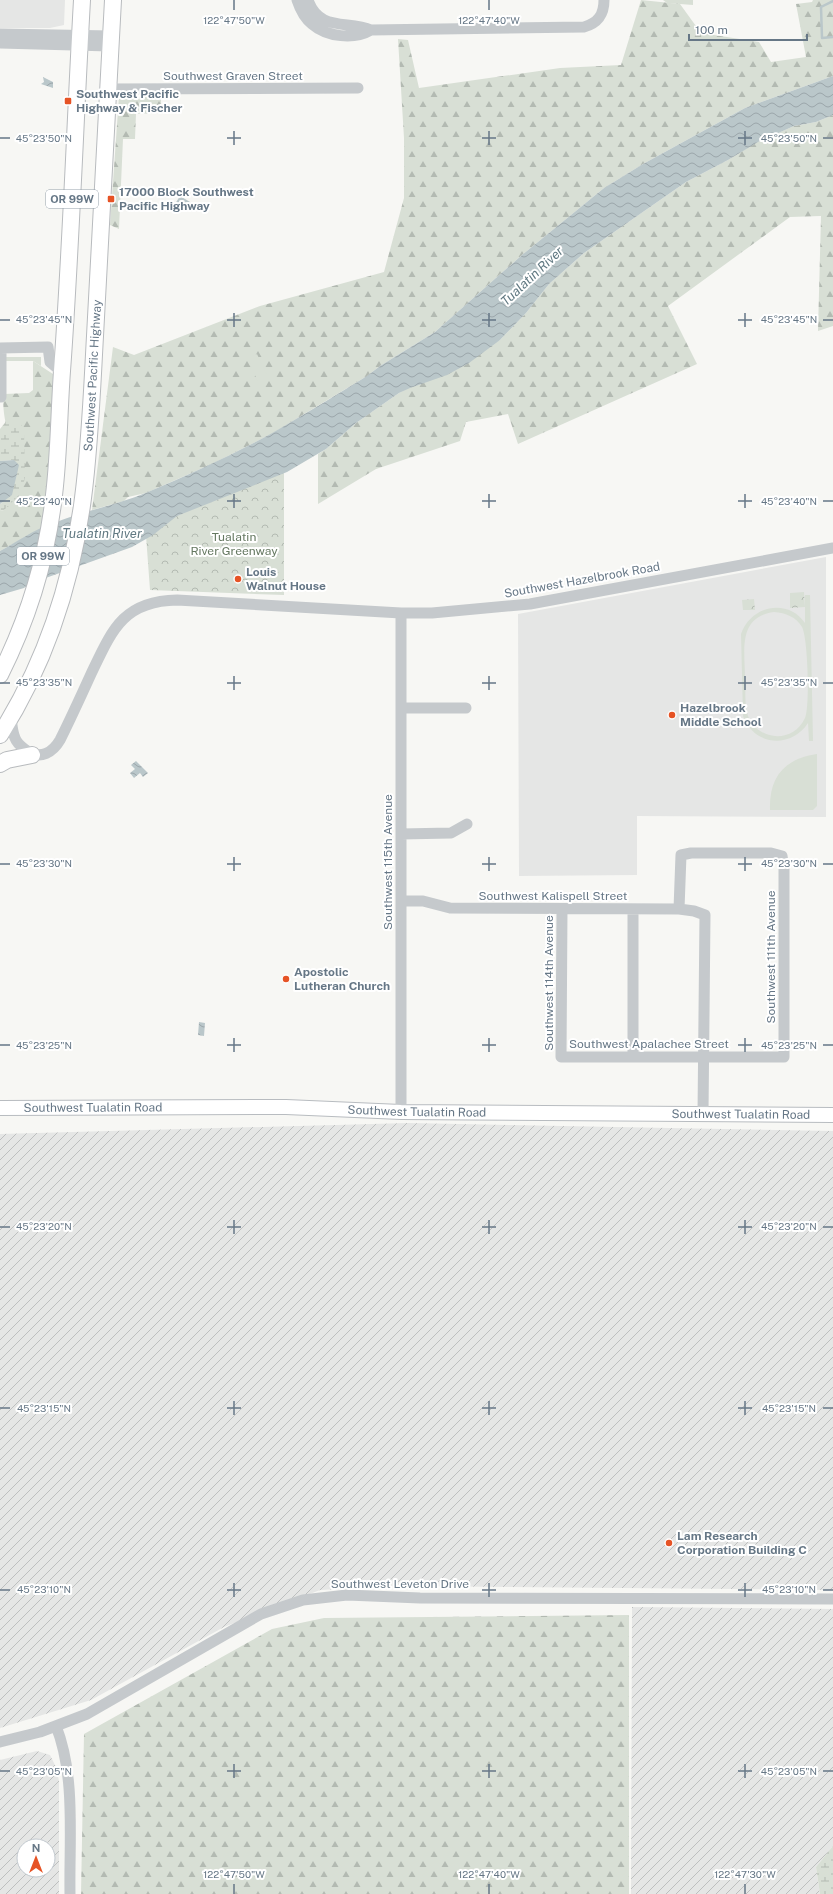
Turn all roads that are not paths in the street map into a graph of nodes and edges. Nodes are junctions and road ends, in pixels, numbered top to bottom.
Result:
1 (82, 0) edge
2 (113, 0) edge
3 (297, 0) edge
4 (308, 0) edge
5 (604, 0) edge
6 (371, 30) junction
7 (0, 34) edge
8 (80, 40) junction
9 (111, 41) junction
10 (0, 42) edge
11 (358, 88) dead end
12 (108, 89) junction
13 (1, 348) edge
14 (62, 372) junction
15 (1, 397) dead end
16 (833, 548) edge
17 (401, 613) junction
18 (0, 675) edge
19 (401, 708) junction
20 (466, 708) dead end
21 (11, 716) junction
22 (0, 735) edge
23 (32, 755) junction
24 (0, 764) edge
25 (467, 824) dead end
26 (401, 834) junction
27 (401, 901) junction
28 (562, 909) junction
29 (679, 909) junction
30 (633, 910) junction
31 (561, 1057) joint
32 (633, 1057) junction
33 (784, 1057) joint
34 (704, 1058) junction
35 (0, 1108) edge
36 (401, 1112) junction
37 (703, 1114) junction
38 (833, 1114) edge
39 (833, 1600) edge
40 (56, 1726) junction
41 (0, 1742) edge
42 (70, 1894) edge

1 - 8 highway, OR 99W
2 - 9 highway, Southwest Pacific Highway / OR 99W
3 - 6 street
4 - 6 street
5 - 6 street
7 - 8 street
8 - 9 street
8 - 10 street
8 - 14 highway, OR 99W
9 - 12 highway, Southwest Pacific Highway / OR 99W
11 - 12 street, Southwest Graven Street
12 - 21 highway, Southwest Pacific Highway / OR 99W
13 - 14 street
13 - 15 street
14 - 18 highway, OR 99W
16 - 17 street, Southwest Hazelbrook Road
17 - 19 street, Southwest 115th Avenue
17 - 23 street, Southwest Hazelbrook Road
19 - 20 street
19 - 26 street, Southwest 115th Avenue
21 - 22 highway, Southwest Pacific Highway / OR 99W
21 - 23 street
23 - 24 highway
25 - 26 street
26 - 27 street, Southwest 115th Avenue
27 - 28 street, Southwest Kalispell Street
27 - 36 street, Southwest 115th Avenue
28 - 30 street, Southwest Kalispell Street
28 - 31 street, Southwest 114th Avenue
29 - 30 street, Southwest Kalispell Street
29 - 33 street, Southwest 111th Avenue
29 - 34 street, Southwest Kalispell Street
30 - 32 street
31 - 32 street, Southwest Apalachee Street
32 - 34 street, Southwest Apalachee Street
33 - 34 street, Southwest Apalachee Street
34 - 37 street
35 - 36 main road, Southwest Tualatin Road
36 - 37 main road, Southwest Tualatin Road
37 - 38 main road, Southwest Tualatin Road
39 - 40 street, Southwest Leveton Drive
40 - 41 street, Southwest Leveton Drive
40 - 42 street

